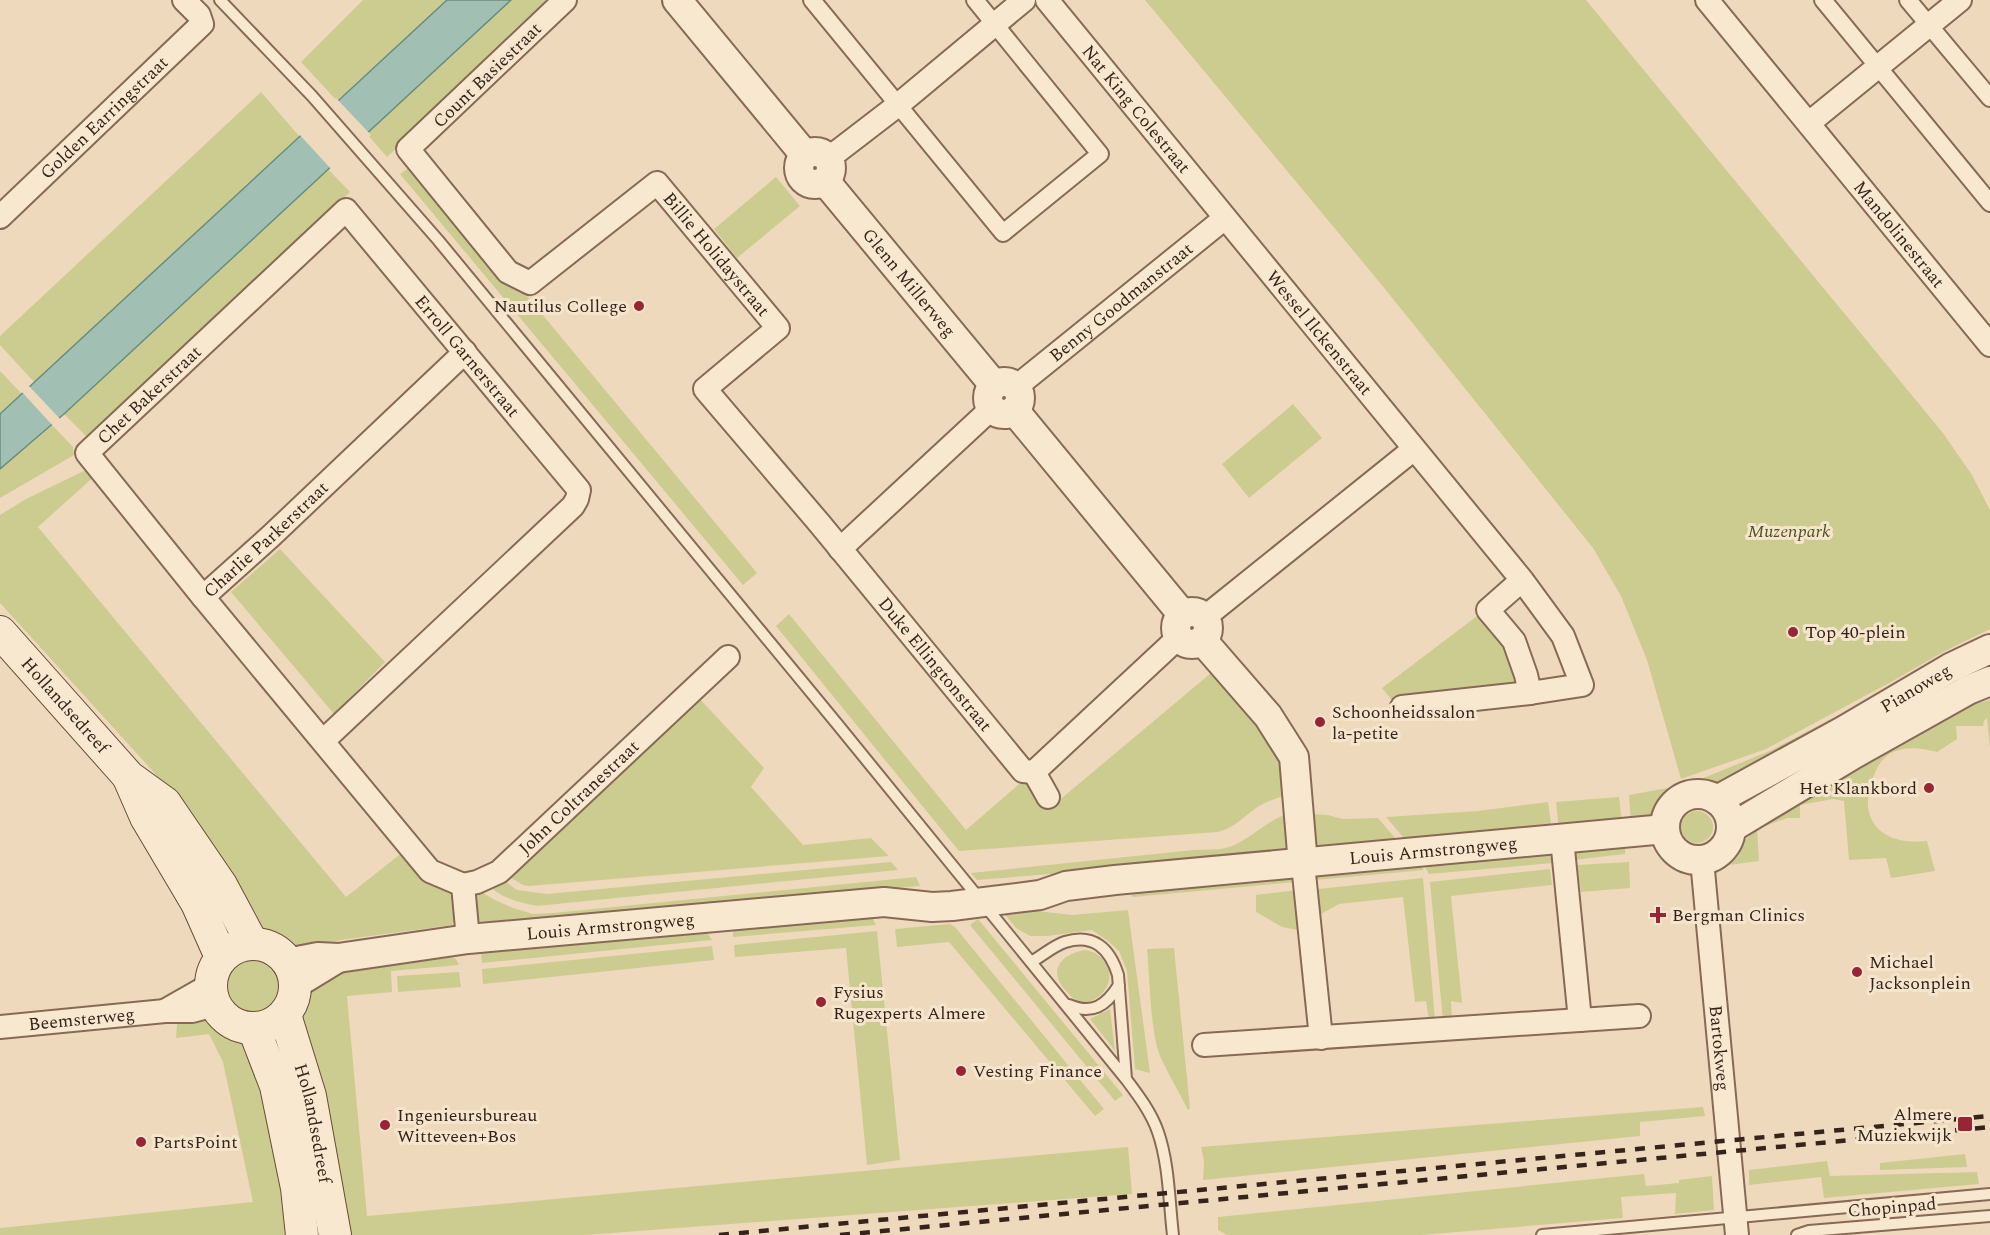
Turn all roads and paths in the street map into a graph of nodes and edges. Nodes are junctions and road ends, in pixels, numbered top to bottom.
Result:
1 (220, 0) edge
2 (565, 0) edge
3 (677, 0) edge
4 (812, 0) edge
5 (975, 0) edge
6 (1024, 0) edge
7 (1047, 0) edge
8 (1707, 0) edge
9 (1823, 0) edge
10 (1908, 0) edge
11 (1960, 0) edge
12 (192, 8) edge
13 (995, 24) junction
14 (1929, 25) junction
15 (1878, 66) junction
16 (1990, 98) edge
17 (898, 105) junction
18 (1809, 123) junction
19 (408, 149) joint
20 (819, 165) junction
21 (1990, 203) edge
22 (346, 210) joint
23 (0, 217) edge
24 (1225, 218) junction
25 (1990, 345) edge
26 (465, 352) junction
27 (1004, 398) junction
28 (1414, 449) junction
29 (840, 549) junction
30 (1522, 580) junction
31 (203, 597) junction
32 (1192, 627) junction
33 (0, 632) edge
34 (1990, 649) edge
35 (728, 657) dead end
36 (1990, 681) edge
37 (1530, 693) junction
38 (1402, 707) dead end
39 (323, 741) junction
40 (1848, 742) junction
41 (1034, 772) junction
42 (129, 777) junction
43 (1048, 797) dead end
44 (1717, 800) junction
45 (1731, 828) junction
46 (1665, 829) junction
47 (1562, 839) junction
48 (1702, 860) junction
49 (1303, 864) junction
50 (463, 885) junction
51 (975, 894) junction
52 (468, 939) junction
53 (252, 943) junction
54 (1031, 962) junction
55 (291, 974) junction
56 (215, 983) junction
57 (1119, 985) junction
58 (1066, 1004) junction
59 (285, 1015) junction
60 (1639, 1016) dead end
61 (1580, 1020) junction
62 (0, 1027) edge
63 (254, 1029) junction
64 (1321, 1038) junction
65 (1204, 1045) dead end
66 (1126, 1079) junction
67 (1990, 1194) edge
68 (1990, 1216) edge
69 (1736, 1226) edge
70 (302, 1235) edge
71 (335, 1235) edge
72 (1173, 1235) edge
73 (1542, 1235) edge
74 (1797, 1235) edge

1 - 51 lane
2 - 19 street, Count Basiestraat
3 - 20 street, Glenn Millerweg
4 - 17 street
5 - 13 street
6 - 13 street
7 - 24 street, Nat King Colestraat
8 - 18 street, Mandolinestraat
9 - 15 street
10 - 14 street
11 - 14 street
12 - 23 street, Golden Earringstraat
13 - 17 street
13 - 17 street
14 - 15 street
14 - 16 street
15 - 18 street
15 - 21 street
17 - 20 street
18 - 25 street, Mandolinestraat
19 - 29 street, Billie Holidaystraat
20 - 27 street, Glenn Millerweg
22 - 26 street, Erroll Garnerstraat
22 - 31 street, Chet Bakerstraat
24 - 27 street, Benny Goodmanstraat
24 - 28 street, Wessel Ilckenstraat
26 - 31 street, Charlie Parkerstraat
26 - 39 street, Erroll Garnerstraat
27 - 29 street, Benny Goodmanstraat
27 - 32 street, Glenn Millerweg
28 - 30 street, Wessel Ilckenstraat
28 - 32 street
29 - 41 street, Duke Ellingtonstraat
30 - 37 street
30 - 37 street, Wessel Ilckenstraat
31 - 39 street, Charlie Parkerstraat
32 - 41 street
32 - 49 street, Glenn Millerweg
33 - 42 main road, Hollandsedreef
34 - 40 street, Pianoweg
35 - 50 street, John Coltranestraat
36 - 40 street, Pianoweg
37 - 38 street, Wessel Ilckenstraat
39 - 50 street, Charlie Parkerstraat
40 - 44 street, Pianoweg
40 - 45 street, Pianoweg
41 - 43 street, Duke Ellingtonstraat
42 - 53 main road, Hollandsedreef
42 - 56 main road, Hollandsedreef
44 - 45 street
44 - 46 street
45 - 48 street
46 - 47 street, Louis Armstrongweg
46 - 48 street
47 - 49 street, Louis Armstrongweg
47 - 61 street
48 - 69 street, Bartokweg
49 - 51 street, Louis Armstrongweg
49 - 64 street
50 - 52 street
51 - 52 street, Louis Armstrongweg
51 - 54 lane
52 - 55 street, Louis Armstrongweg
53 - 55 main road
53 - 56 main road
54 - 57 lane
54 - 58 lane
55 - 59 main road
56 - 62 street, Beemsterweg
56 - 63 main road
57 - 58 lane
57 - 66 lane
58 - 66 lane
59 - 63 main road
59 - 71 main road, Hollandsedreef
60 - 61 street
61 - 64 street
63 - 70 main road, Hollandsedreef
64 - 65 street
66 - 72 lane
67 - 69 lane
68 - 74 lane, Chopinpad
69 - 73 lane

